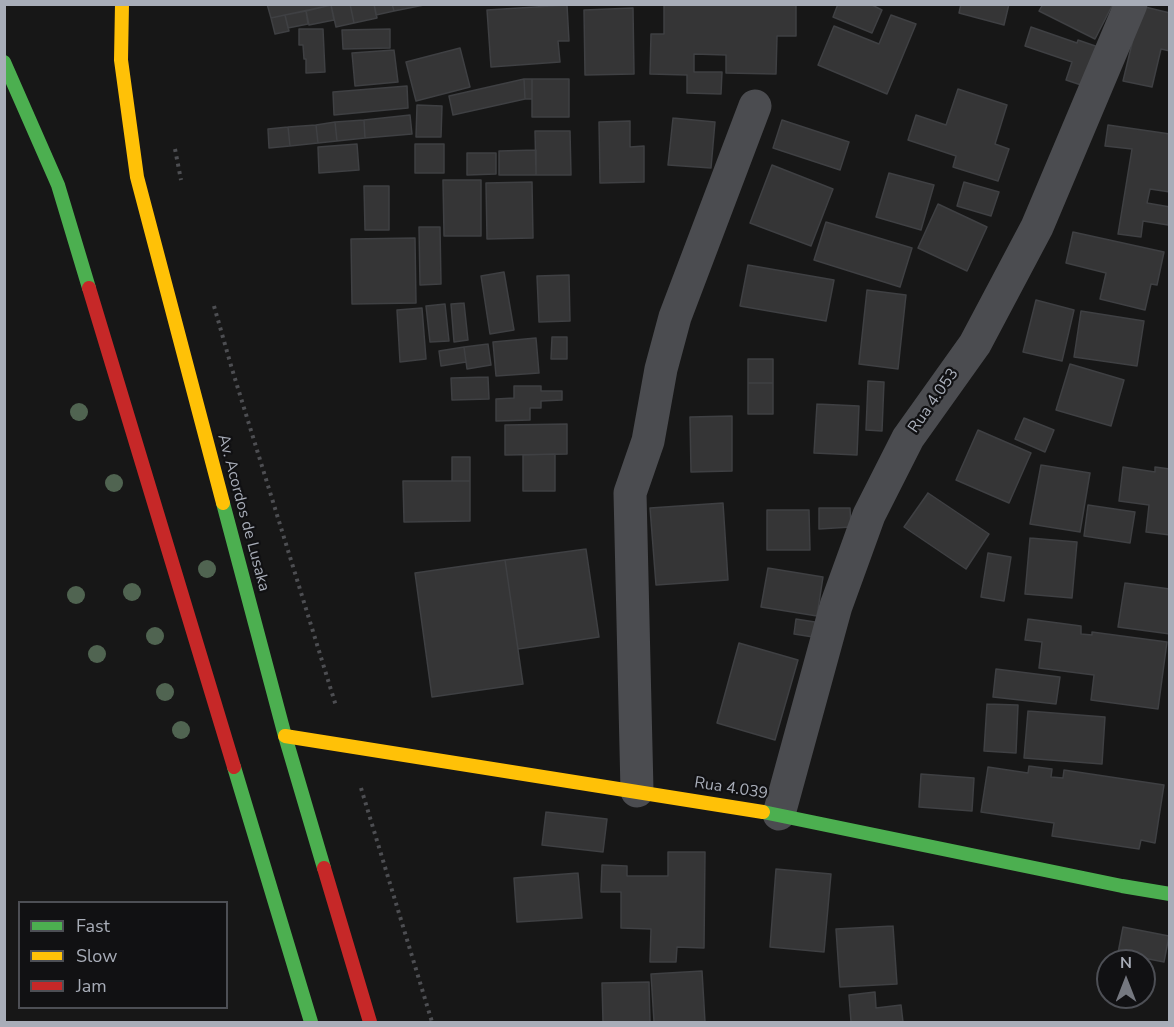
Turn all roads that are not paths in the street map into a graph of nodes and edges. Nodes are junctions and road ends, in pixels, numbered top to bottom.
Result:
1 (122, 4) edge
2 (1131, 4) edge
3 (4, 62) edge
4 (755, 106) dead end
5 (285, 736) junction
6 (638, 791) junction
7 (779, 814) junction
8 (1170, 894) edge
9 (311, 1023) edge
10 (370, 1023) edge

1 - 5 main road, Av. Acordos de Lusaka
2 - 7 street, Rua 4.053
3 - 9 main road
4 - 6 street
5 - 6 main road, Rua 4.039
5 - 10 main road, Av. Acordos de Lusaka
6 - 7 main road, Rua 4.039
7 - 8 main road, Rua 4.039

